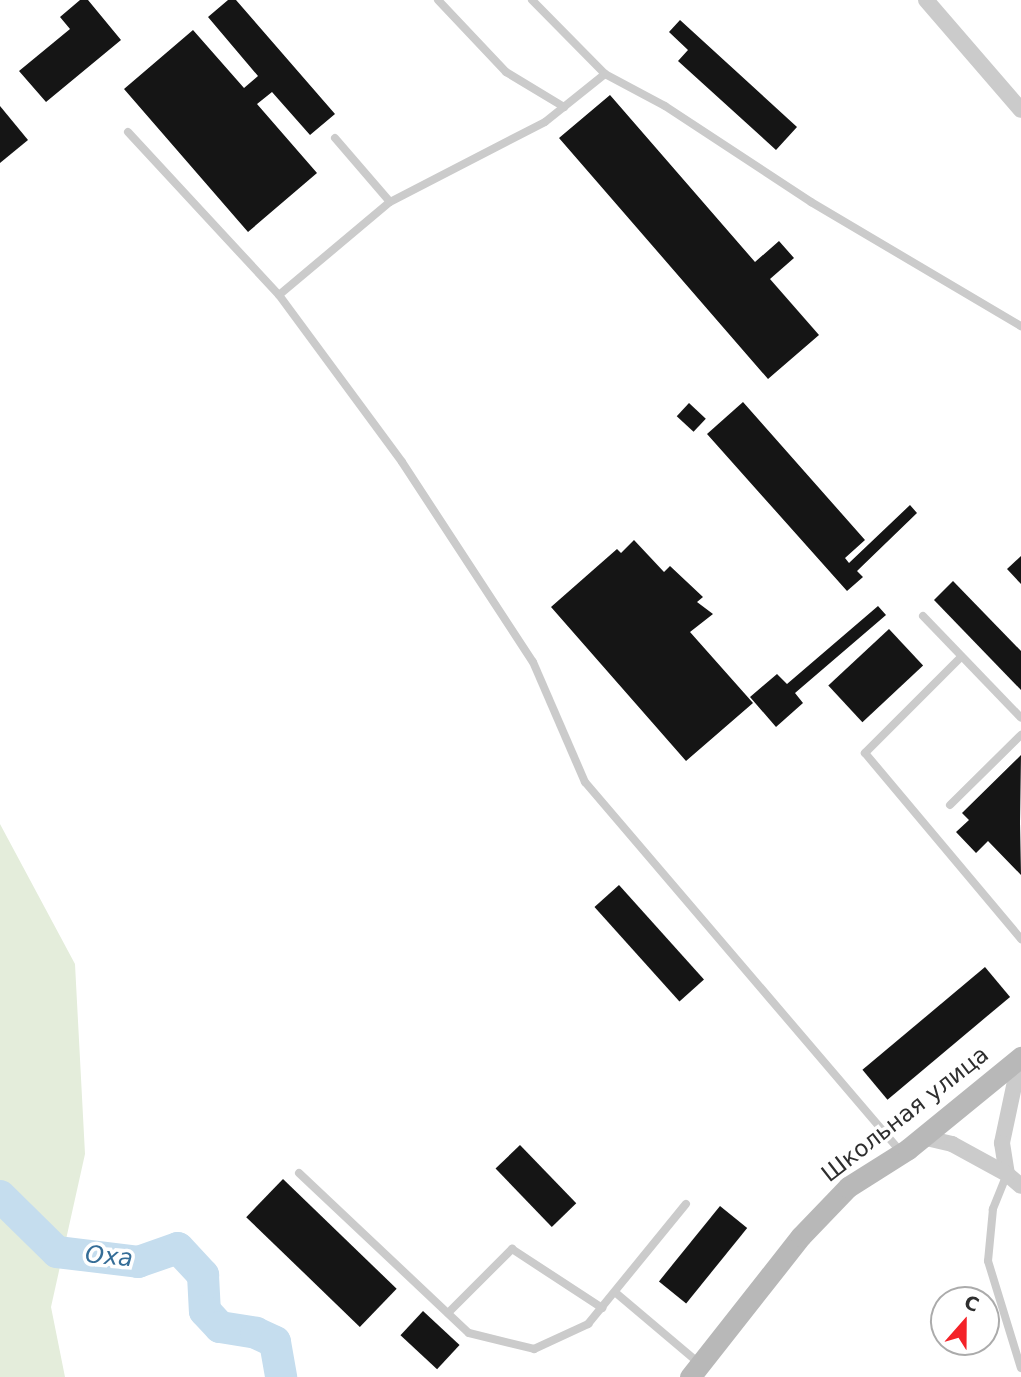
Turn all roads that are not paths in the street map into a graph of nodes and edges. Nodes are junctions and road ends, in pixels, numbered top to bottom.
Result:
1 (438, 0) edge
2 (532, 0) edge
3 (926, 0) edge
4 (605, 74) junction
5 (564, 107) junction
6 (1021, 110) edge
7 (128, 132) dead end
8 (335, 138) dead end
9 (390, 202) junction
10 (279, 296) junction
11 (1021, 326) edge
12 (922, 616) dead end
13 (961, 657) junction
14 (1021, 718) edge
15 (1021, 735) edge
16 (950, 805) dead end
17 (1021, 939) edge
18 (1020, 1057) edge
19 (922, 1137) junction
20 (902, 1153) junction
21 (299, 1173) dead end
22 (1007, 1174) junction
23 (1021, 1186) edge
24 (686, 1204) dead end
25 (615, 1293) junction
26 (602, 1308) junction
27 (448, 1313) junction
28 (1021, 1368) edge
29 (695, 1370) edge

1 - 5 lane
2 - 4 lane
3 - 6 street
4 - 5 lane
4 - 11 lane
5 - 9 lane
7 - 10 lane
8 - 9 lane
9 - 10 lane
10 - 20 lane
12 - 13 lane
13 - 14 lane
13 - 17 lane
15 - 16 lane
18 - 19 street, Школьная улица
18 - 22 street
19 - 20 street, Школьная улица
19 - 22 street
20 - 29 street, Школьная улица
21 - 27 lane
22 - 23 street
22 - 28 lane
24 - 25 lane
25 - 26 lane
25 - 29 lane
26 - 27 lane
26 - 27 lane

